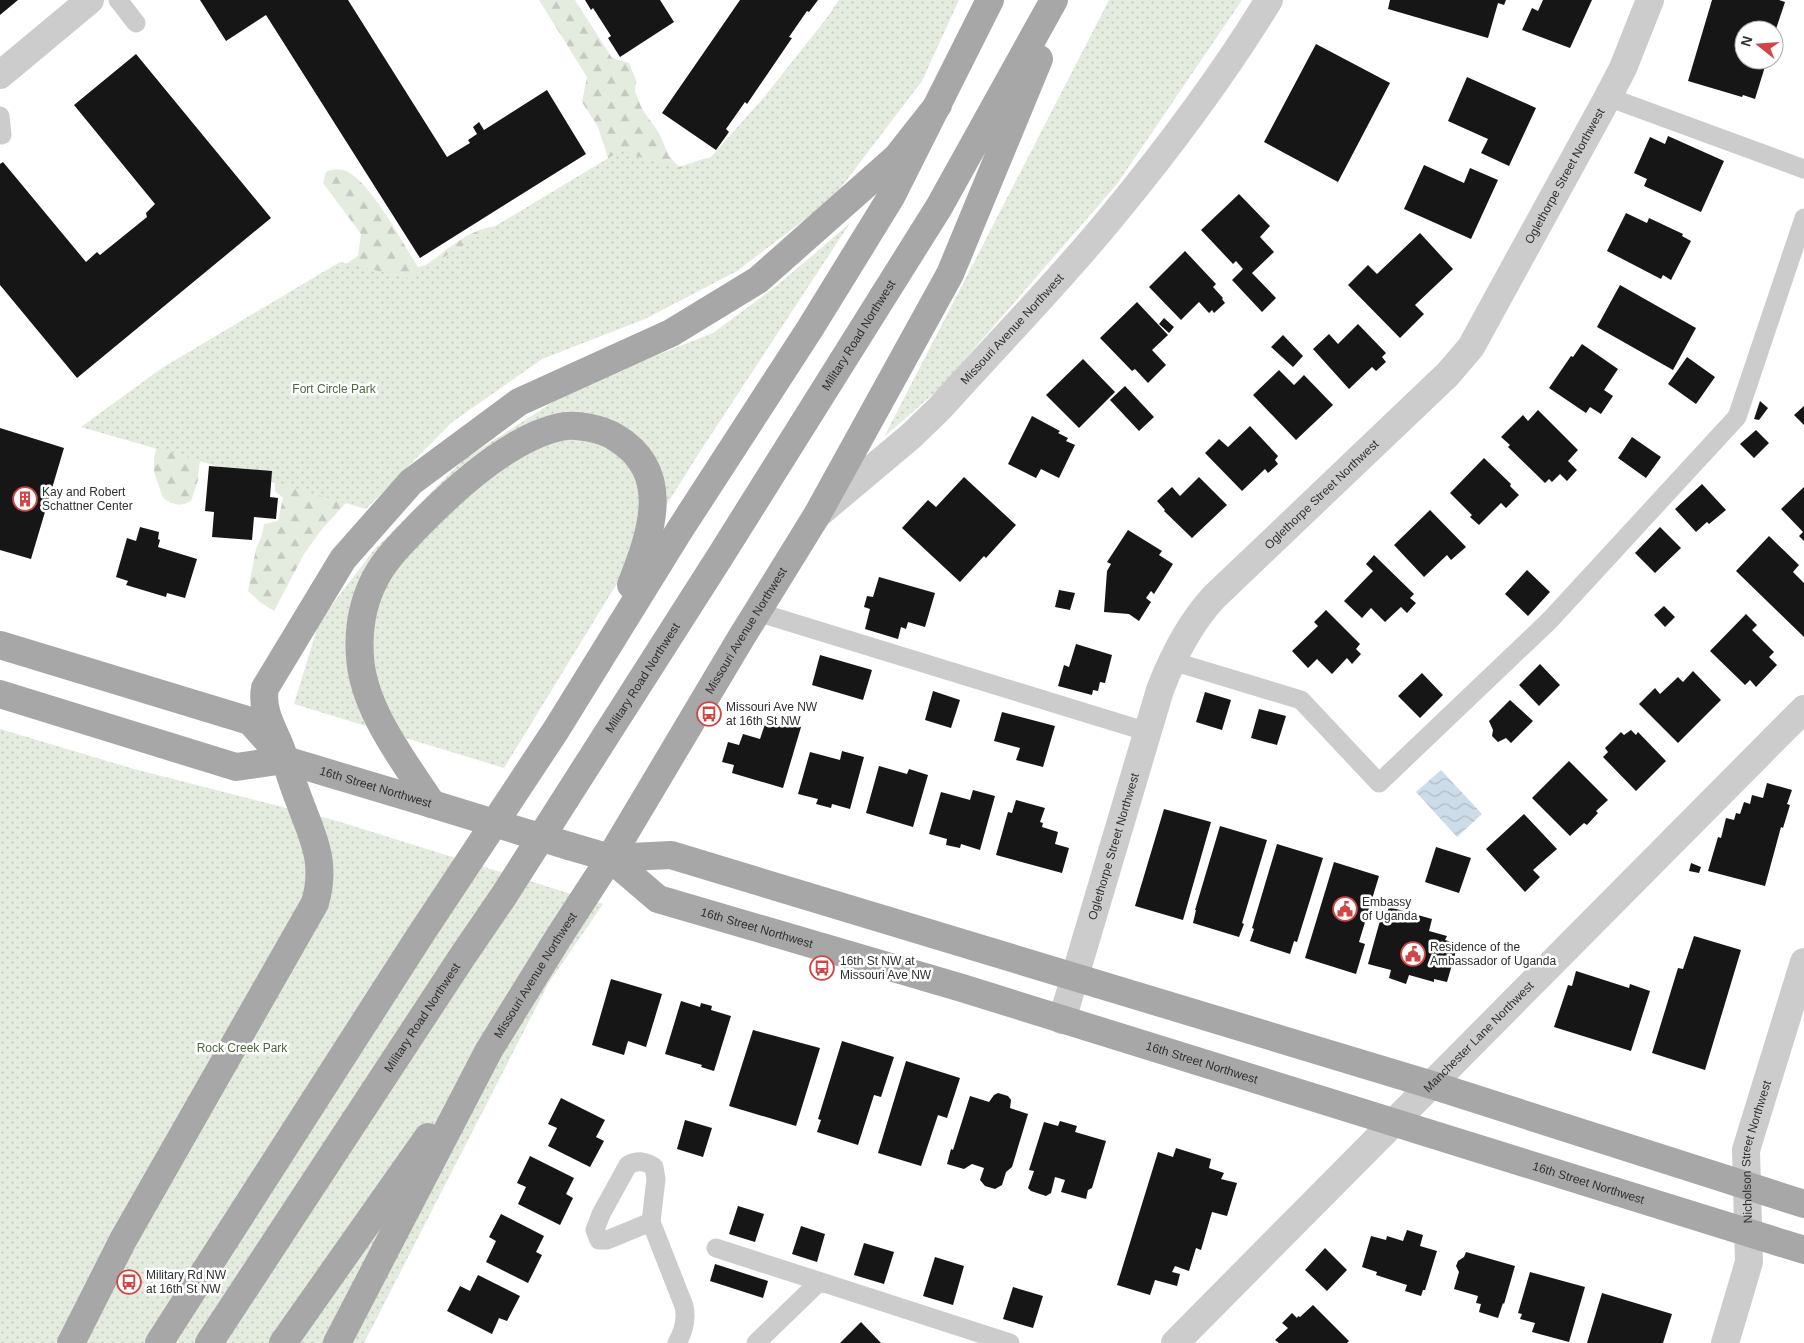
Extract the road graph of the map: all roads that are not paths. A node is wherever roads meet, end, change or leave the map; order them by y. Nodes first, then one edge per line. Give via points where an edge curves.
1 (90, 0) edge
2 (118, 0) edge
3 (990, 0) edge
4 (1054, 0) edge
5 (1063, 0) edge
6 (1270, 0) edge
7 (1650, 0) edge
8 (136, 23) dead end
9 (0, 75) edge
10 (1608, 97) junction
11 (938, 104) junction
12 (0, 116) edge
13 (2, 135) dead end
14 (1804, 168) edge
15 (1804, 218) edge
16 (817, 515) junction
17 (757, 612) junction
18 (0, 646) edge
19 (607, 648) junction
20 (1172, 661) junction
21 (0, 694) edge
22 (1804, 709) edge
23 (1148, 732) junction
24 (285, 760) junction
25 (432, 804) junction
26 (610, 858) junction
27 (1804, 962) edge
28 (1074, 976) junction
29 (1062, 1020) junction
30 (489, 1050) junction
31 (1432, 1085) junction
32 (1393, 1122) junction
33 (1748, 1187) junction
34 (1804, 1204) edge
35 (651, 1222) dead end
36 (1749, 1232) junction
37 (716, 1248) dead end
38 (1804, 1250) edge
39 (818, 1282) junction
40 (71, 1343) edge
41 (158, 1343) edge
42 (209, 1343) edge
43 (283, 1343) edge
44 (338, 1343) edge
45 (677, 1343) edge
46 (756, 1343) edge
47 (1010, 1343) edge
48 (1174, 1343) edge
49 (1725, 1343) edge

1 - 9 street
2 - 8 lane
3 - 11 main road
4 - 42 main road, Military Road Northwest via 939,207 843,362 503,897
5 - 16 main road via 950,274
6 - 16 street, Missouri Avenue Northwest via 1197,107 1113,215 939,409
7 - 10 street, Oglethorpe Street Northwest
10 - 14 lane
10 - 20 street, Oglethorpe Street Northwest via 1478,337 1464,357 1214,597 1196,619
11 - 19 main road via 891,197
11 - 24 main road via 897,157 758,280 671,333 518,402 411,482 343,559 265,688 264,709
12 - 13 lane
15 - 20 lane via 1737,416 1550,620 1379,783 1301,700
16 - 17 main road, Missouri Avenue Northwest
17 - 23 lane
17 - 26 main road, Missouri Avenue Northwest
18 - 24 main road via 250,721
19 - 25 main road via 643,555 654,508 652,487 648,472 626,443 608,433 563,426 540,432 522,442 439,505 388,558 367,597 359,643 363,681 380,720
19 - 41 main road
20 - 23 street, Oglethorpe Street Northwest
21 - 24 main road, 16th Street Northwest via 236,766
22 - 31 street, Manchester Lane Northwest
23 - 28 street, Oglethorpe Street Northwest
24 - 25 main road, 16th Street Northwest
24 - 40 main road via 317,846 320,881 315,903 123,1240
25 - 26 main road, 16th Street Northwest, bridge
26 - 28 main road, 16th Street Northwest via 671,855
26 - 29 main road, 16th Street Northwest via 658,899
26 - 30 main road, Missouri Avenue Northwest
27 - 33 street, Nicholson Street Northwest via 1746,1150
28 - 29 street, Oglethorpe Street Northwest
28 - 31 main road, 16th Street Northwest
29 - 32 main road, 16th Street Northwest
30 - 43 main road
30 - 44 main road, Missouri Avenue Northwest
31 - 32 street, Manchester Lane Northwest
31 - 33 main road, 16th Street Northwest
32 - 36 main road, 16th Street Northwest
32 - 48 street, Manchester Lane Northwest
33 - 34 main road, 16th Street Northwest
33 - 36 street, Nicholson Street Northwest
35 - 45 lane via 684,1306 686,1317
36 - 38 main road, 16th Street Northwest
36 - 49 street, Nicholson Street Northwest via 1749,1262
37 - 39 lane
39 - 46 lane
39 - 47 lane

